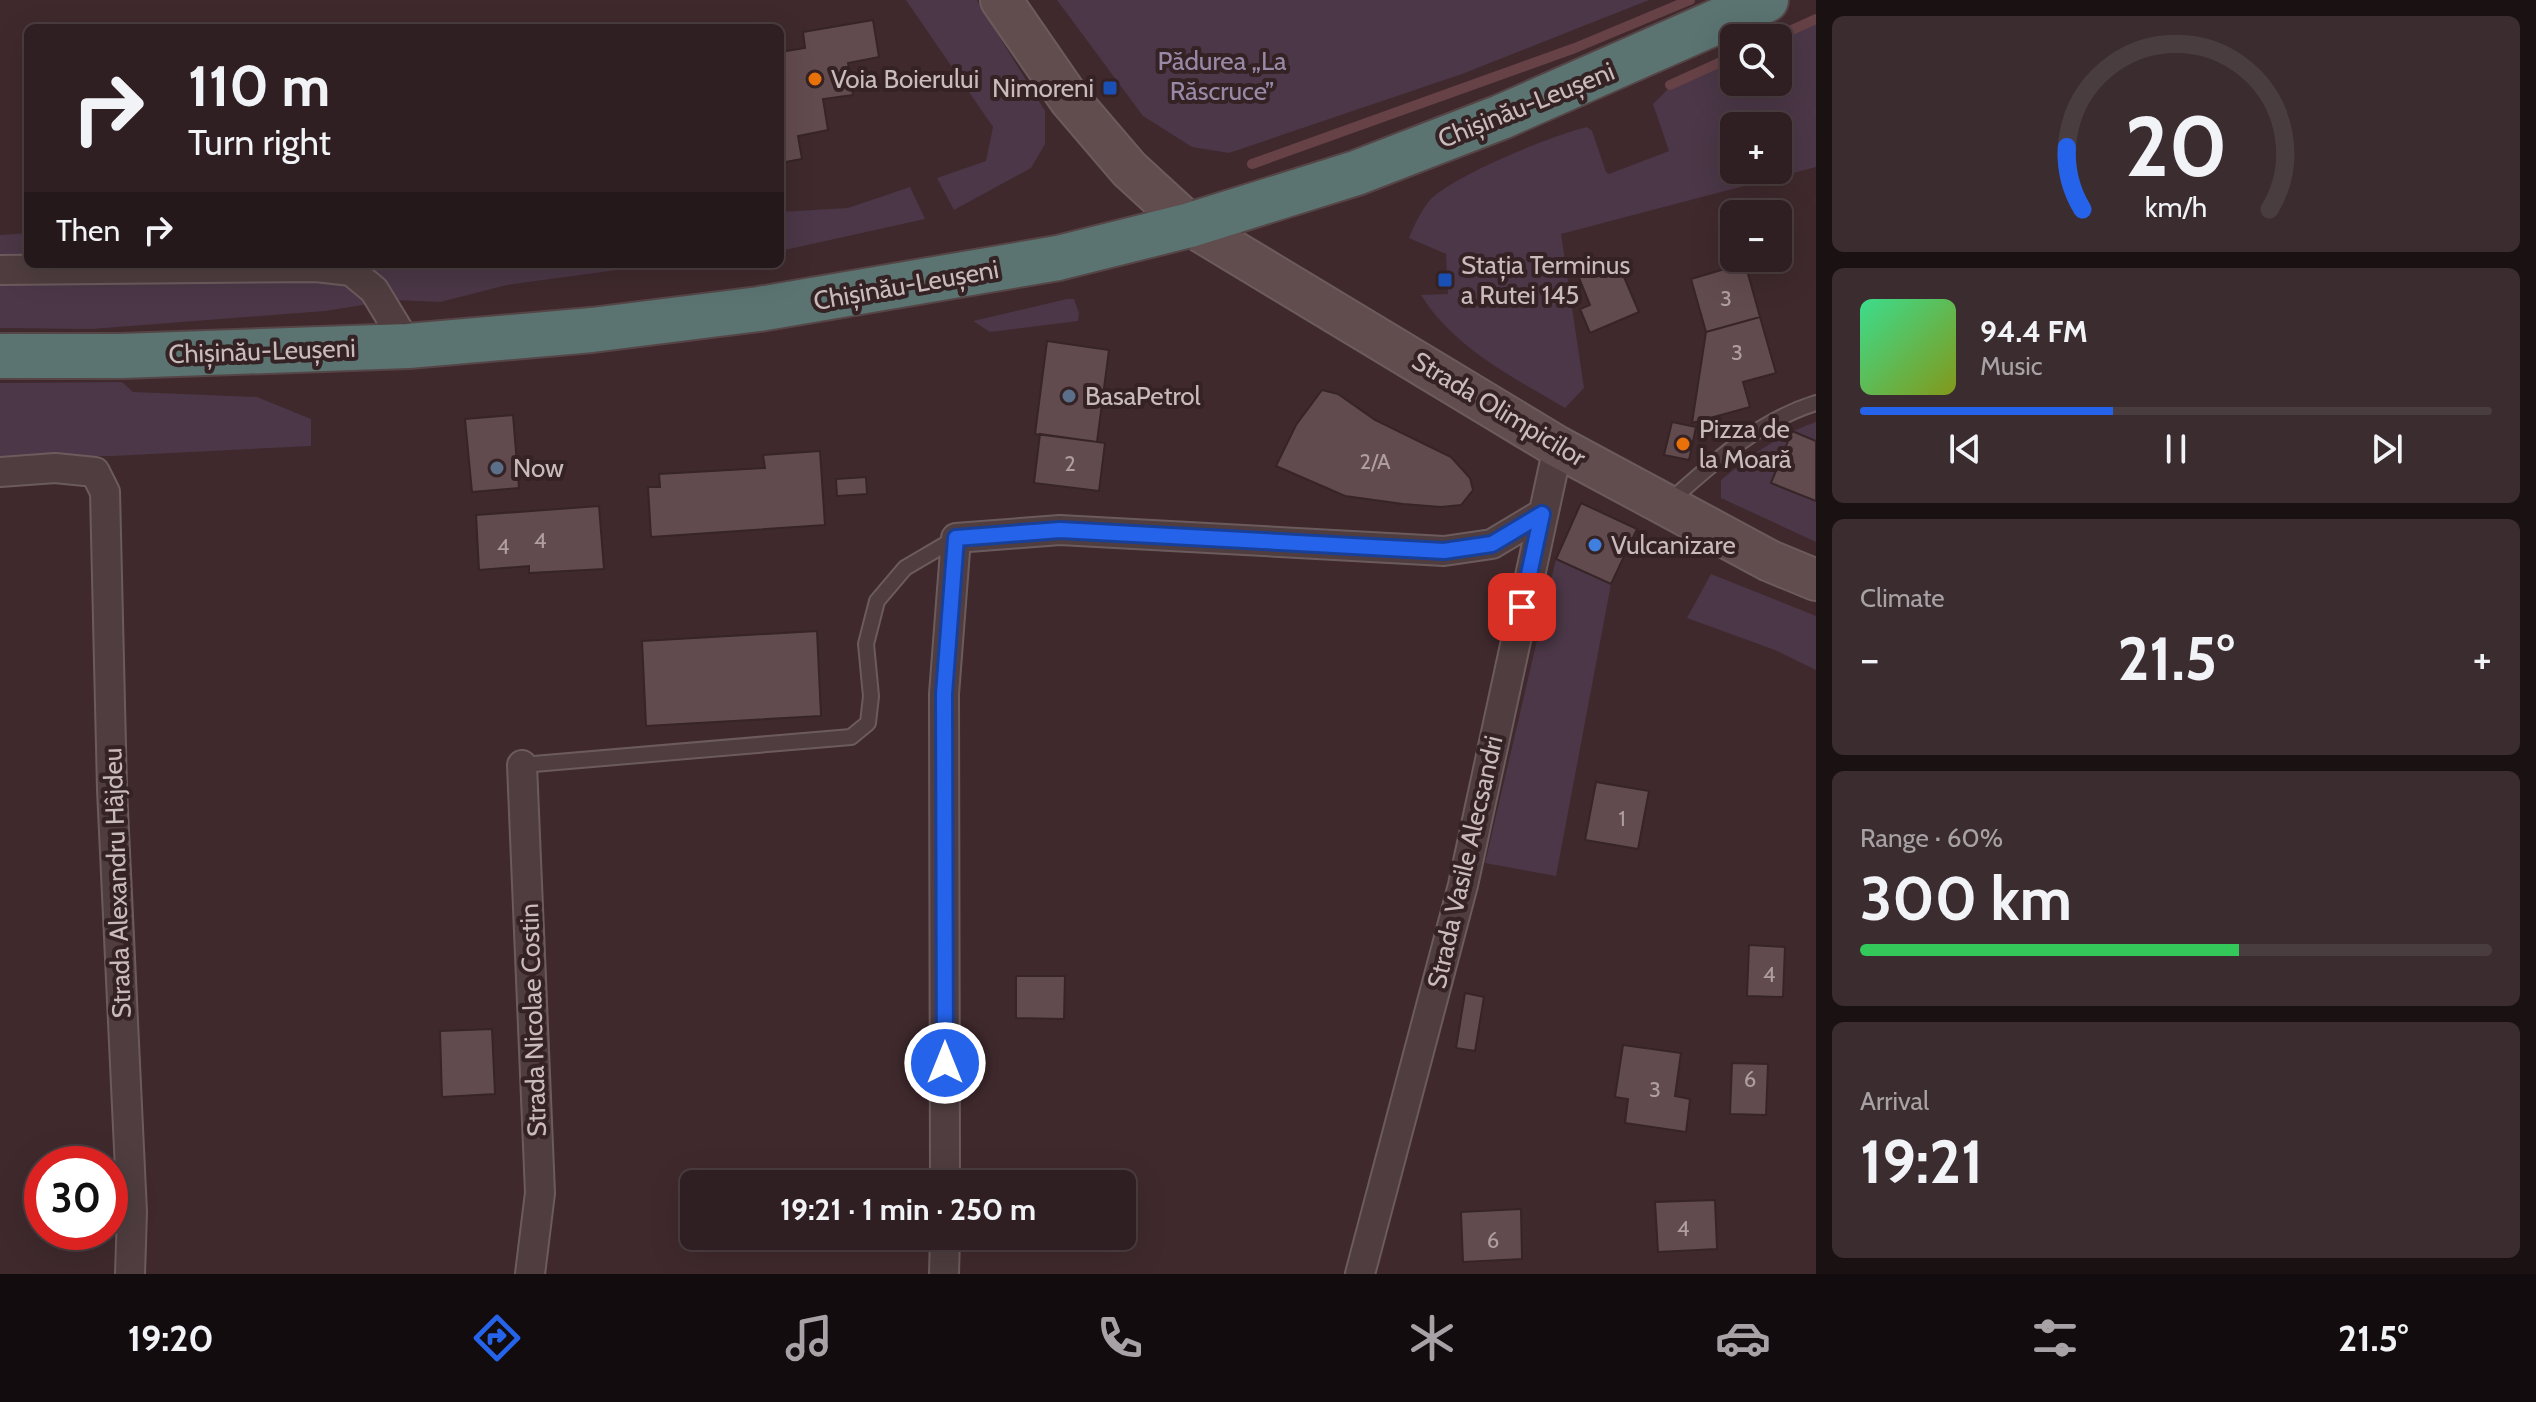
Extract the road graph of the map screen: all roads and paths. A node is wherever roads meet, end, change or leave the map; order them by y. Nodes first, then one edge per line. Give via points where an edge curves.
1 (1001, 0) edge
2 (1766, 0) edge
3 (1190, 225) junction
4 (211, 268) edge
5 (325, 268) edge
6 (0, 270) edge
7 (408, 346) junction
8 (0, 356) edge
9 (1816, 403) edge
10 (1558, 447) junction
11 (0, 472) edge
12 (1666, 504) junction
13 (1542, 514) junction
14 (956, 538) junction
15 (1816, 580) edge
16 (522, 765) joint
17 (945, 1170) edge
18 (945, 1250) edge
19 (130, 1274) edge
20 (530, 1274) edge
21 (944, 1274) edge
22 (1360, 1274) edge

1 - 3 main road, Strada Olimpicilor via 1070,100 1129,169
2 - 3 highway, Chișinău-Leușeni via 1501,117 1356,173
3 - 7 highway, Chișinău-Leușeni via 1058,258 773,307
3 - 10 main road, Strada Olimpicilor
4 - 6 street
5 - 7 street via 351,271 374,290
7 - 8 highway, Chișinău-Leușeni
9 - 12 lane via 1787,412 1727,451
10 - 12 main road, Strada Olimpicilor
10 - 13 street, Strada Vasile Alecsandri
11 - 19 street, Strada Alexandru Hâjdeu via 95,472 105,492
12 - 15 main road, Strada Olimpicilor
13 - 14 street via 1492,544 1444,551 1060,530
13 - 22 street, Strada Vasile Alecsandri via 1463,885
14 - 16 lane via 905,568 877,601 866,644 868,723 851,737
14 - 17 street via 944,694
16 - 20 street, Strada Nicolae Costin via 540,1193
18 - 21 street

